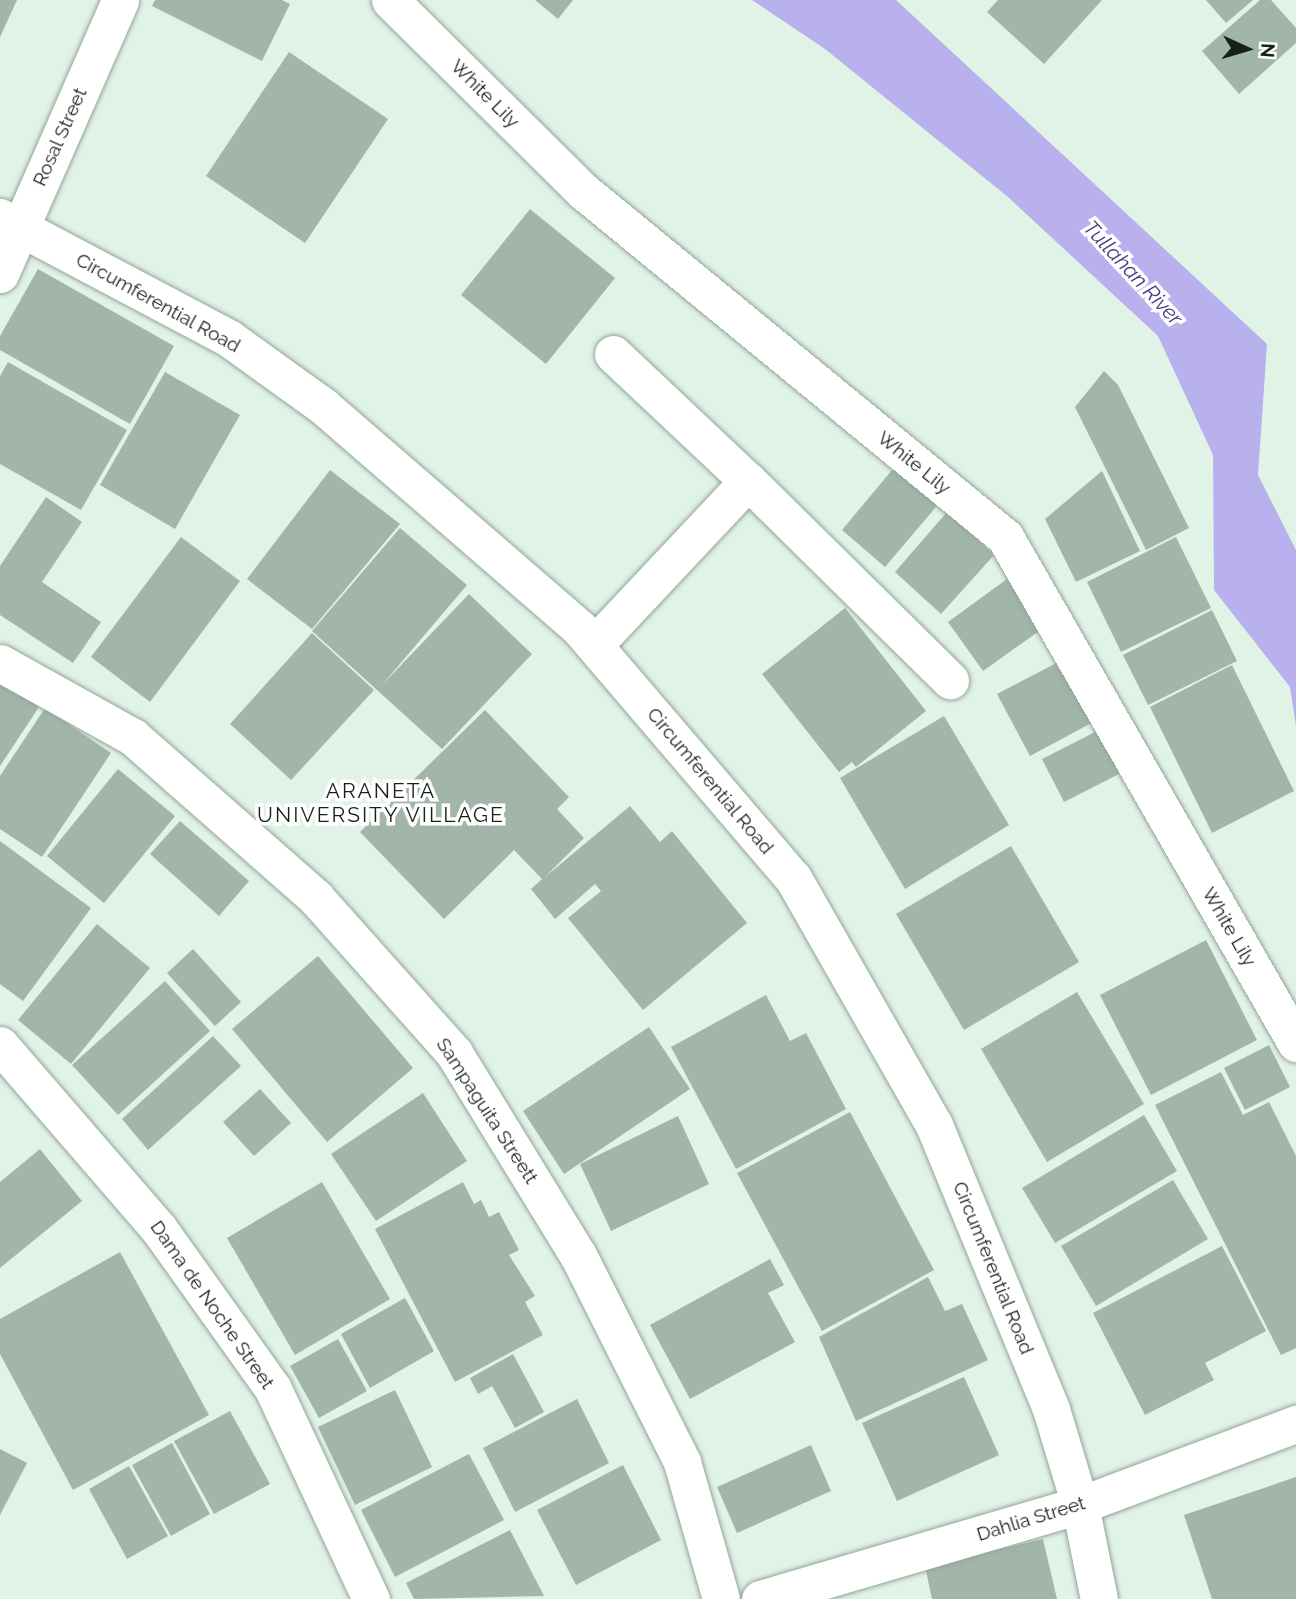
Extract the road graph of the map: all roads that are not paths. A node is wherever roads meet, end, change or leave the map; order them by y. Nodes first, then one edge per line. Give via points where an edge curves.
1 (120, 0) edge
2 (390, 0) edge
3 (10, 222) edge
4 (0, 274) edge
5 (613, 354) dead end
6 (748, 481) junction
7 (594, 645) junction
8 (0, 663) edge
9 (950, 680) dead end
10 (1296, 1043) edge
11 (0, 1045) edge
12 (1296, 1424) edge
13 (1080, 1505) junction
14 (371, 1599) edge
15 (721, 1599) edge
16 (760, 1599) edge
17 (1099, 1599) edge

1 - 3 street, Rosal Street
2 - 10 street, White Lily via 583,191 1005,537
3 - 4 street, Rosal Street
3 - 7 street, Circumferential Road via 230,340 323,406
5 - 6 street
6 - 7 street
6 - 9 street
7 - 13 street, Circumferential Road via 793,878 934,1125 1051,1409
8 - 15 street, Sampaguita Streett via 132,737 316,898 454,1052 578,1255 682,1462
11 - 14 street, Dama de Noche Street via 159,1229 273,1389
12 - 13 street, Dahlia Street
13 - 16 street, Dahlia Street
13 - 17 street, Circumferential Road

